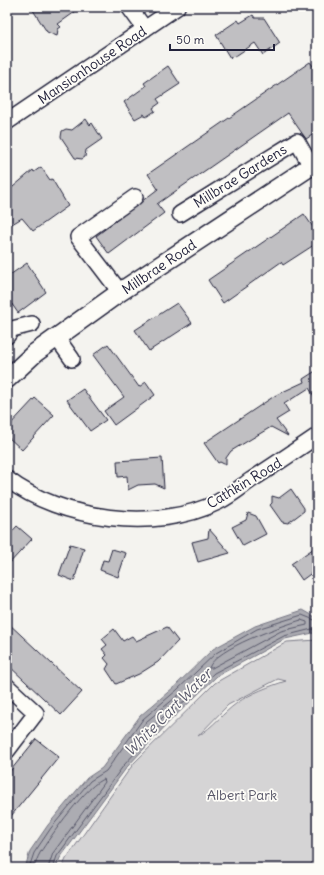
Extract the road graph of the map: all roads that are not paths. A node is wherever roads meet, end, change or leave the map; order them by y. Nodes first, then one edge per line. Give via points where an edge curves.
1 (129, 7) edge
2 (177, 7) edge
3 (145, 29) junction
4 (7, 122) edge
5 (314, 164) edge
6 (135, 197) dead end
7 (180, 214) dead end
8 (120, 292) junction
9 (32, 324) dead end
10 (9, 330) edge
11 (57, 338) junction
12 (72, 359) dead end
13 (7, 379) edge
14 (317, 436) edge
15 (7, 479) edge
16 (7, 686) edge
17 (7, 751) edge

1 - 3 street
2 - 3 street, Mansionhouse Road
3 - 4 street, Mansionhouse Road
5 - 7 street, Millbrae Gardens via 297,141
5 - 8 street, Millbrae Road
6 - 8 street via 78,237
8 - 11 street, Millbrae Road
9 - 10 street
11 - 12 street
11 - 13 street, Millbrae Road via 35,353
14 - 15 street, Cathkin Road via 218,502 197,510 159,518 105,517 69,510 20,489
16 - 17 street via 36,713

